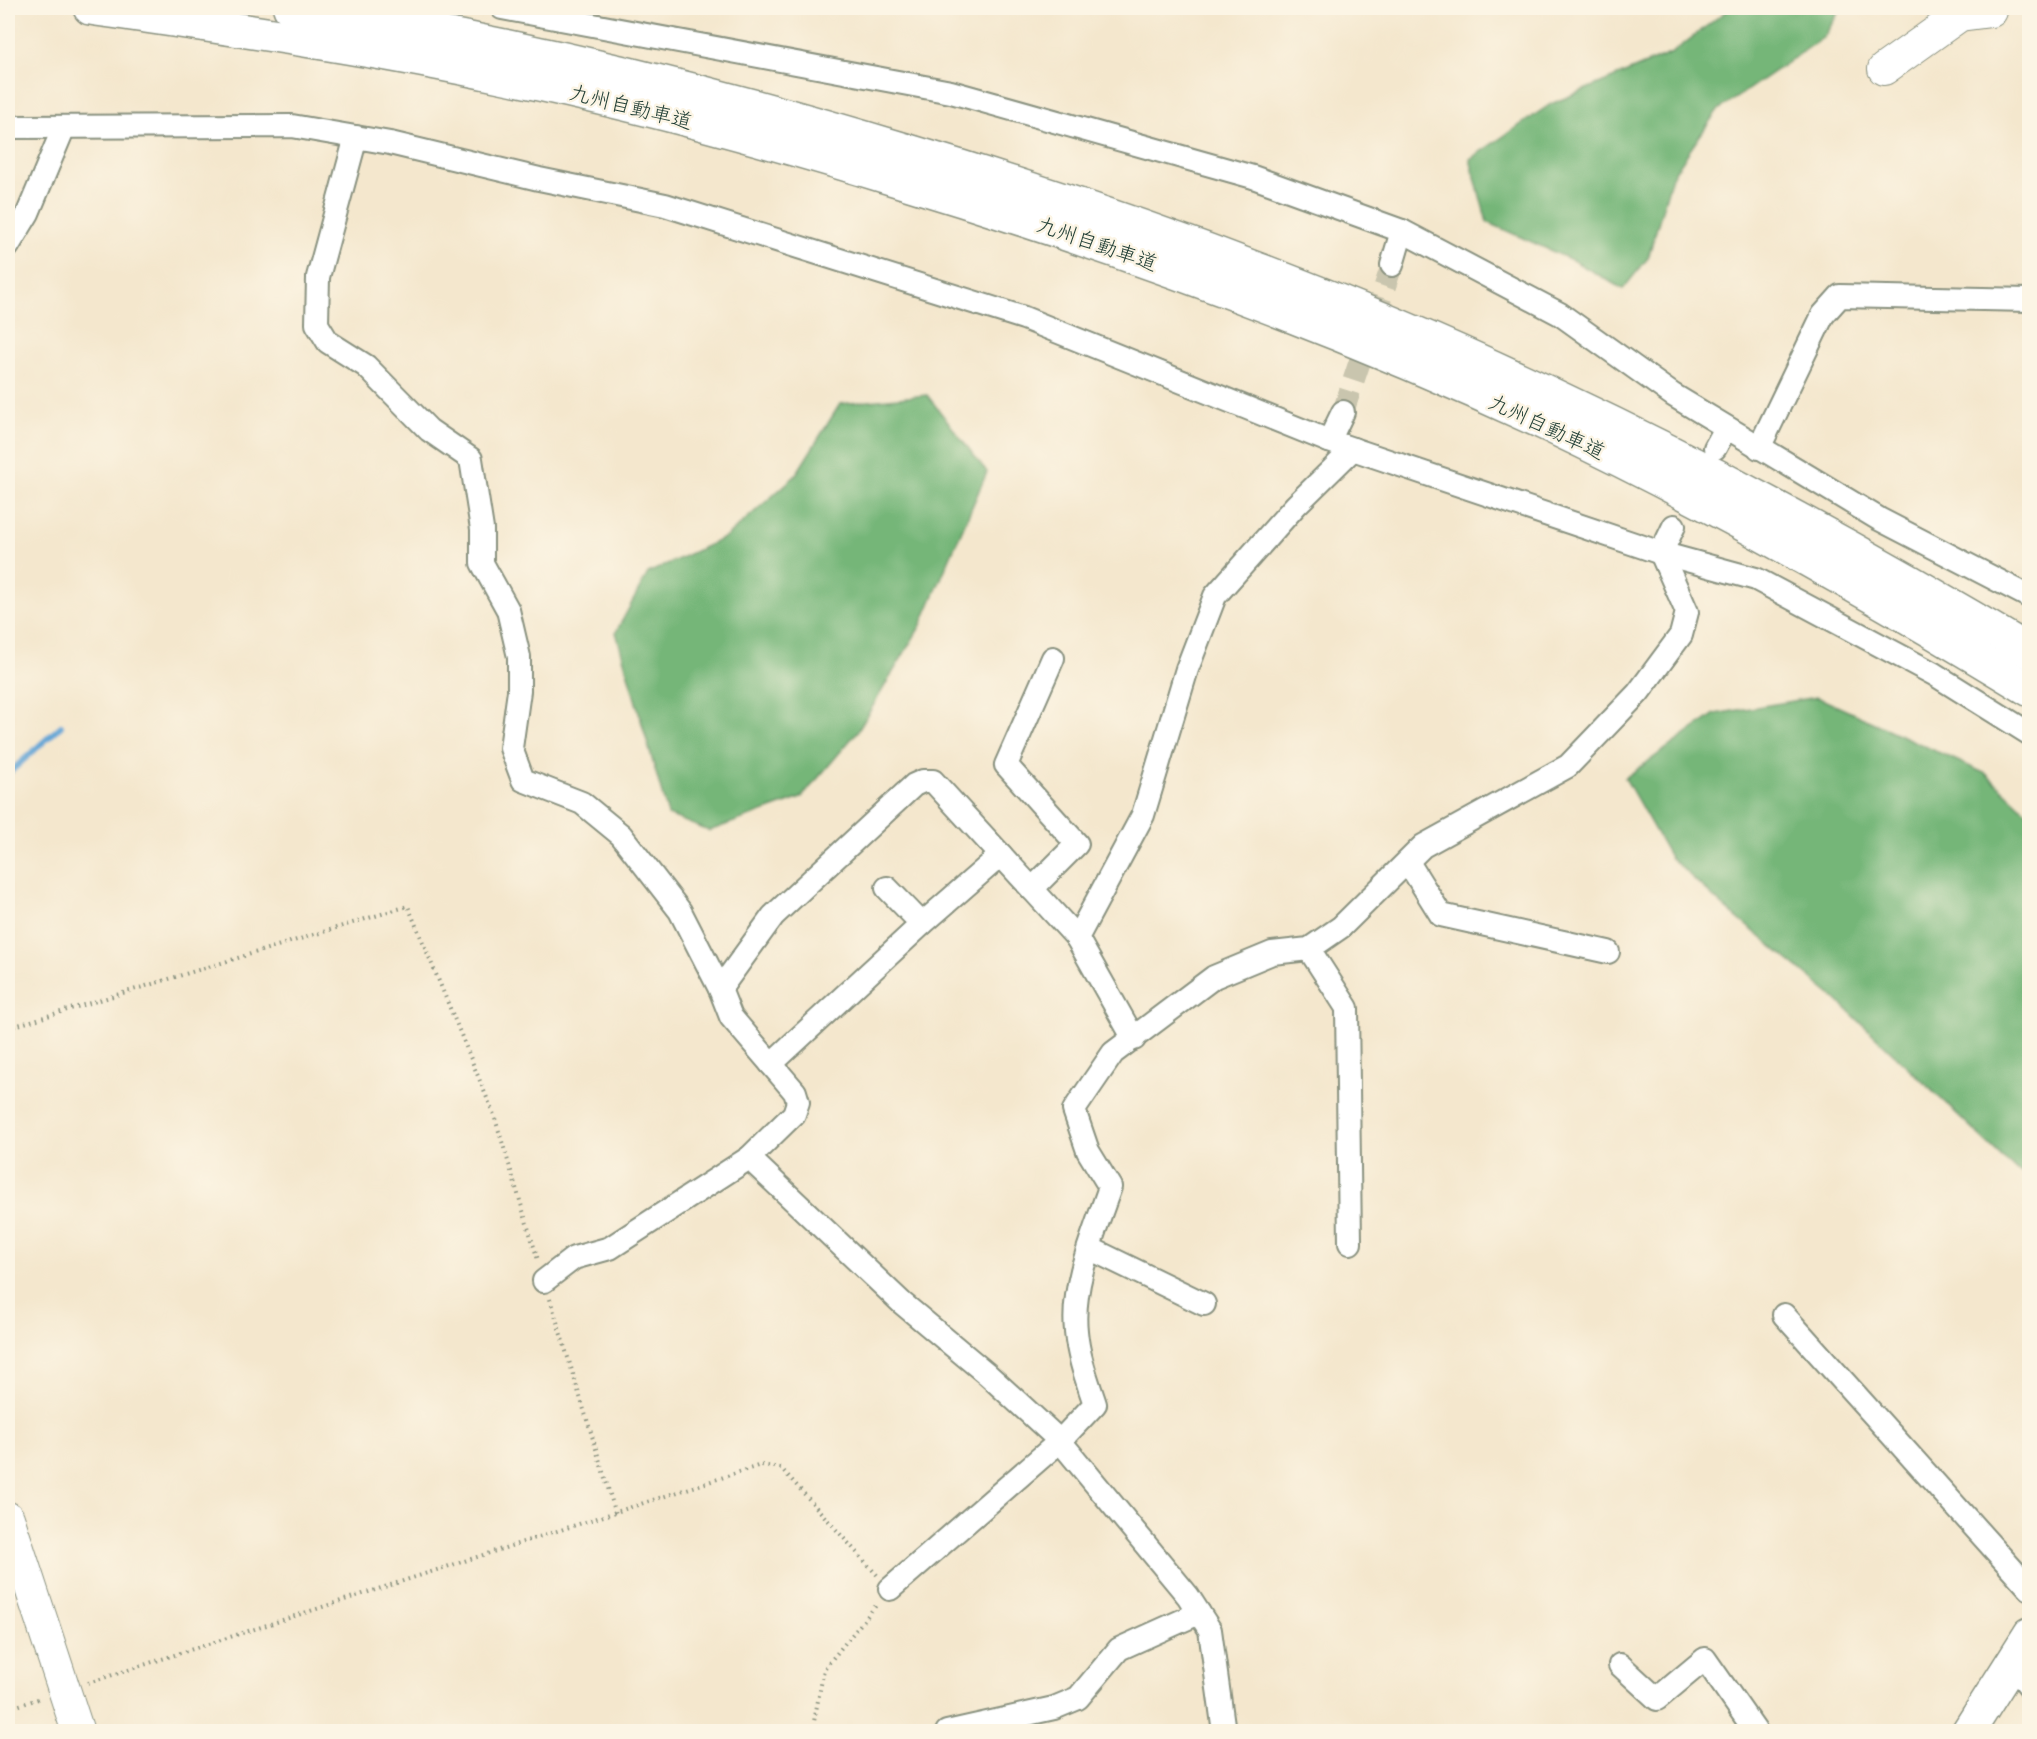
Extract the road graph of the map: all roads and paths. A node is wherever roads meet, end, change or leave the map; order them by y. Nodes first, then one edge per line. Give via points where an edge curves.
1 (90, 8) edge
2 (290, 8) edge
3 (502, 8) edge
4 (1993, 9) edge
5 (559, 12) edge
6 (1884, 69) dead end
7 (8, 127) edge
8 (64, 127) junction
9 (356, 137) junction
10 (1402, 231) junction
11 (8, 246) edge
12 (1392, 265) tunnel mouth
13 (2030, 300) edge
14 (1343, 411) tunnel mouth
15 (1726, 428) junction
16 (1329, 441) junction
17 (1715, 448) dead end
18 (1759, 448) junction
19 (1353, 449) junction
20 (1674, 526) dead end
21 (1661, 552) junction
22 (2030, 597) edge
23 (2030, 652) edge
24 (1053, 658) dead end
25 (2030, 690) edge
26 (2030, 734) edge
27 (1001, 855) junction
28 (1408, 862) junction
29 (888, 888) dead end
30 (1032, 889) junction
31 (922, 924) junction
32 (1077, 938) junction
33 (1309, 949) junction
34 (1608, 952) dead end
35 (720, 989) junction
36 (8, 1028) edge
37 (1134, 1039) junction
38 (771, 1064) junction
39 (749, 1158) junction
40 (1350, 1243) dead end
41 (1089, 1248) junction
42 (544, 1281) junction
43 (1204, 1304) dead end
44 (1784, 1315) dead end
45 (1060, 1441) junction
46 (616, 1514) junction
47 (8, 1518) edge
48 (890, 1589) junction
49 (2030, 1589) edge
50 (1199, 1613) junction
51 (2030, 1634) edge
52 (1620, 1665) dead end
53 (2020, 1675) edge
54 (64, 1691) junction
55 (8, 1709) edge
56 (78, 1731) edge
57 (813, 1731) edge
58 (947, 1731) edge
59 (1224, 1731) edge
60 (1756, 1731) edge
61 (1968, 1731) edge

1 - 25 highway, 九州自動車道 via 344,46 513,78 802,151 1096,243 1249,299 1545,424 1873,594
2 - 23 highway, 九州自動車道 via 507,46 812,122 1096,211 1252,268 1397,325 1559,397 1890,568
3 - 5 street
4 - 6 street via 1960,15
5 - 10 street via 951,92 1253,177
7 - 8 street
8 - 9 street via 292,126
8 - 11 street via 28,213
9 - 16 street via 665,205 1024,318
9 - 35 street via 318,277 317,324 328,342 366,366 429,430 471,459 482,529 482,563 508,610 519,657 511,748 523,780 582,803 621,835 680,911
10 - 12 street
10 - 15 street via 1560,314
13 - 18 street via 1840,296 1823,315
14 - 16 street
15 - 17 street
15 - 18 street
16 - 19 street
18 - 22 street via 1879,519
19 - 21 street
19 - 32 street via 1296,505 1215,596 1187,669 1143,815
20 - 21 street
21 - 26 street via 1756,579 1934,674
21 - 28 street via 1687,612 1681,635 1638,693 1568,766 1424,846
24 - 30 street via 1006,765 1077,844
27 - 30 street
27 - 31 street
27 - 35 street via 933,781 914,785 773,916
28 - 33 street via 1341,927
28 - 34 street via 1441,915
29 - 31 street
30 - 32 street
31 - 38 street
32 - 37 street
33 - 37 street via 1272,953 1214,977
33 - 40 street via 1347,1008
35 - 38 street via 730,1017
36 - 42 path via 408,906 494,1115
37 - 41 street via 1113,1053 1074,1110 1088,1151 1110,1187
38 - 39 street via 795,1092 798,1102 794,1114
39 - 42 street via 610,1248 574,1258
39 - 45 street via 902,1304
41 - 43 street
41 - 45 street via 1081,1272 1076,1330 1095,1404
42 - 46 path
44 - 49 street
45 - 48 street
45 - 50 street
46 - 48 path via 760,1465 781,1468
46 - 54 path
47 - 54 street
48 - 57 path via 824,1669
50 - 58 street via 1119,1649 1078,1698 1054,1708
50 - 59 street via 1210,1630
51 - 53 highway
52 - 60 street via 1657,1699 1705,1659
53 - 61 highway
54 - 55 path
54 - 56 street

